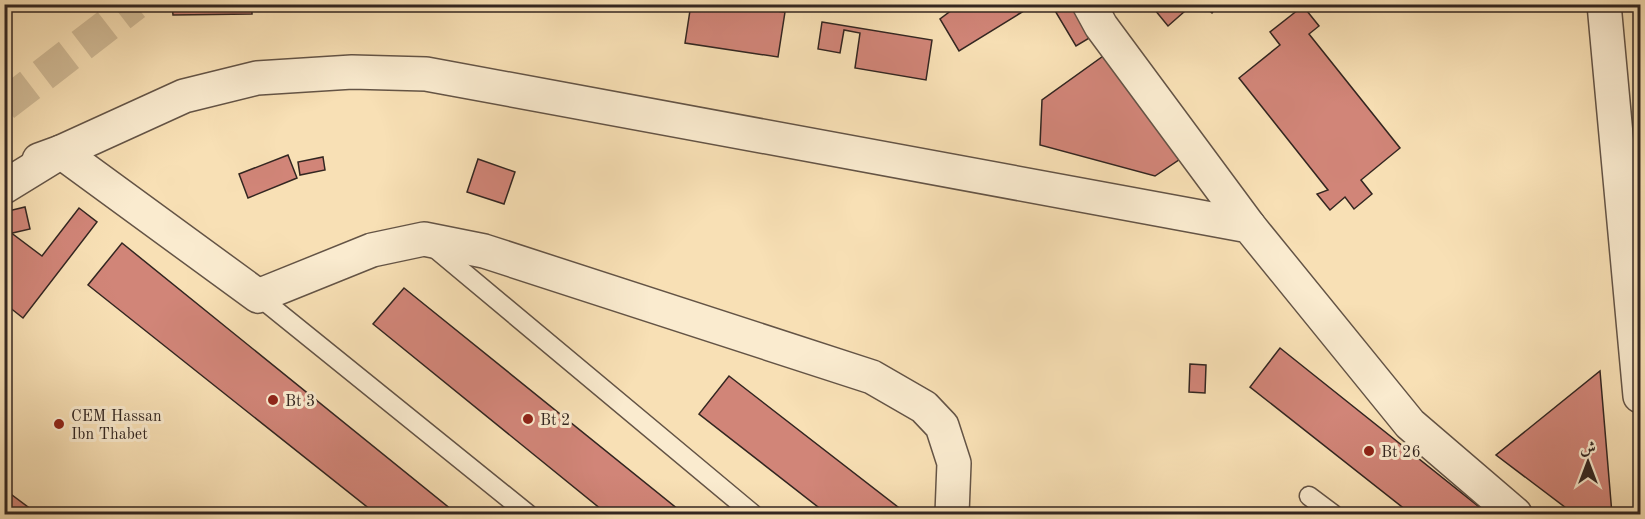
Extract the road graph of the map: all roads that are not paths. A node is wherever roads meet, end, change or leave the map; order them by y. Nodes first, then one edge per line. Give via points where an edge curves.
1 (1089, 4) edge
2 (1604, 4) edge
3 (61, 152) junction
4 (4, 174) edge
5 (4, 187) edge
6 (1249, 226) junction
7 (424, 239) junction
8 (258, 296) junction
9 (1637, 308) edge
10 (1641, 396) edge
11 (1309, 496) dead end
12 (528, 514) edge
13 (753, 514) edge
14 (952, 514) edge
15 (1333, 514) edge
16 (1515, 514) edge

1 - 6 street via 1101,26
2 - 9 street
3 - 4 street
3 - 5 street
3 - 6 street via 184,96 257,78 352,72 426,74
3 - 8 street
6 - 16 street via 1410,423
7 - 8 street via 372,250
7 - 13 lane
7 - 14 street via 484,251 872,377 924,407 942,426 954,462
8 - 12 lane
9 - 10 street
11 - 15 lane

